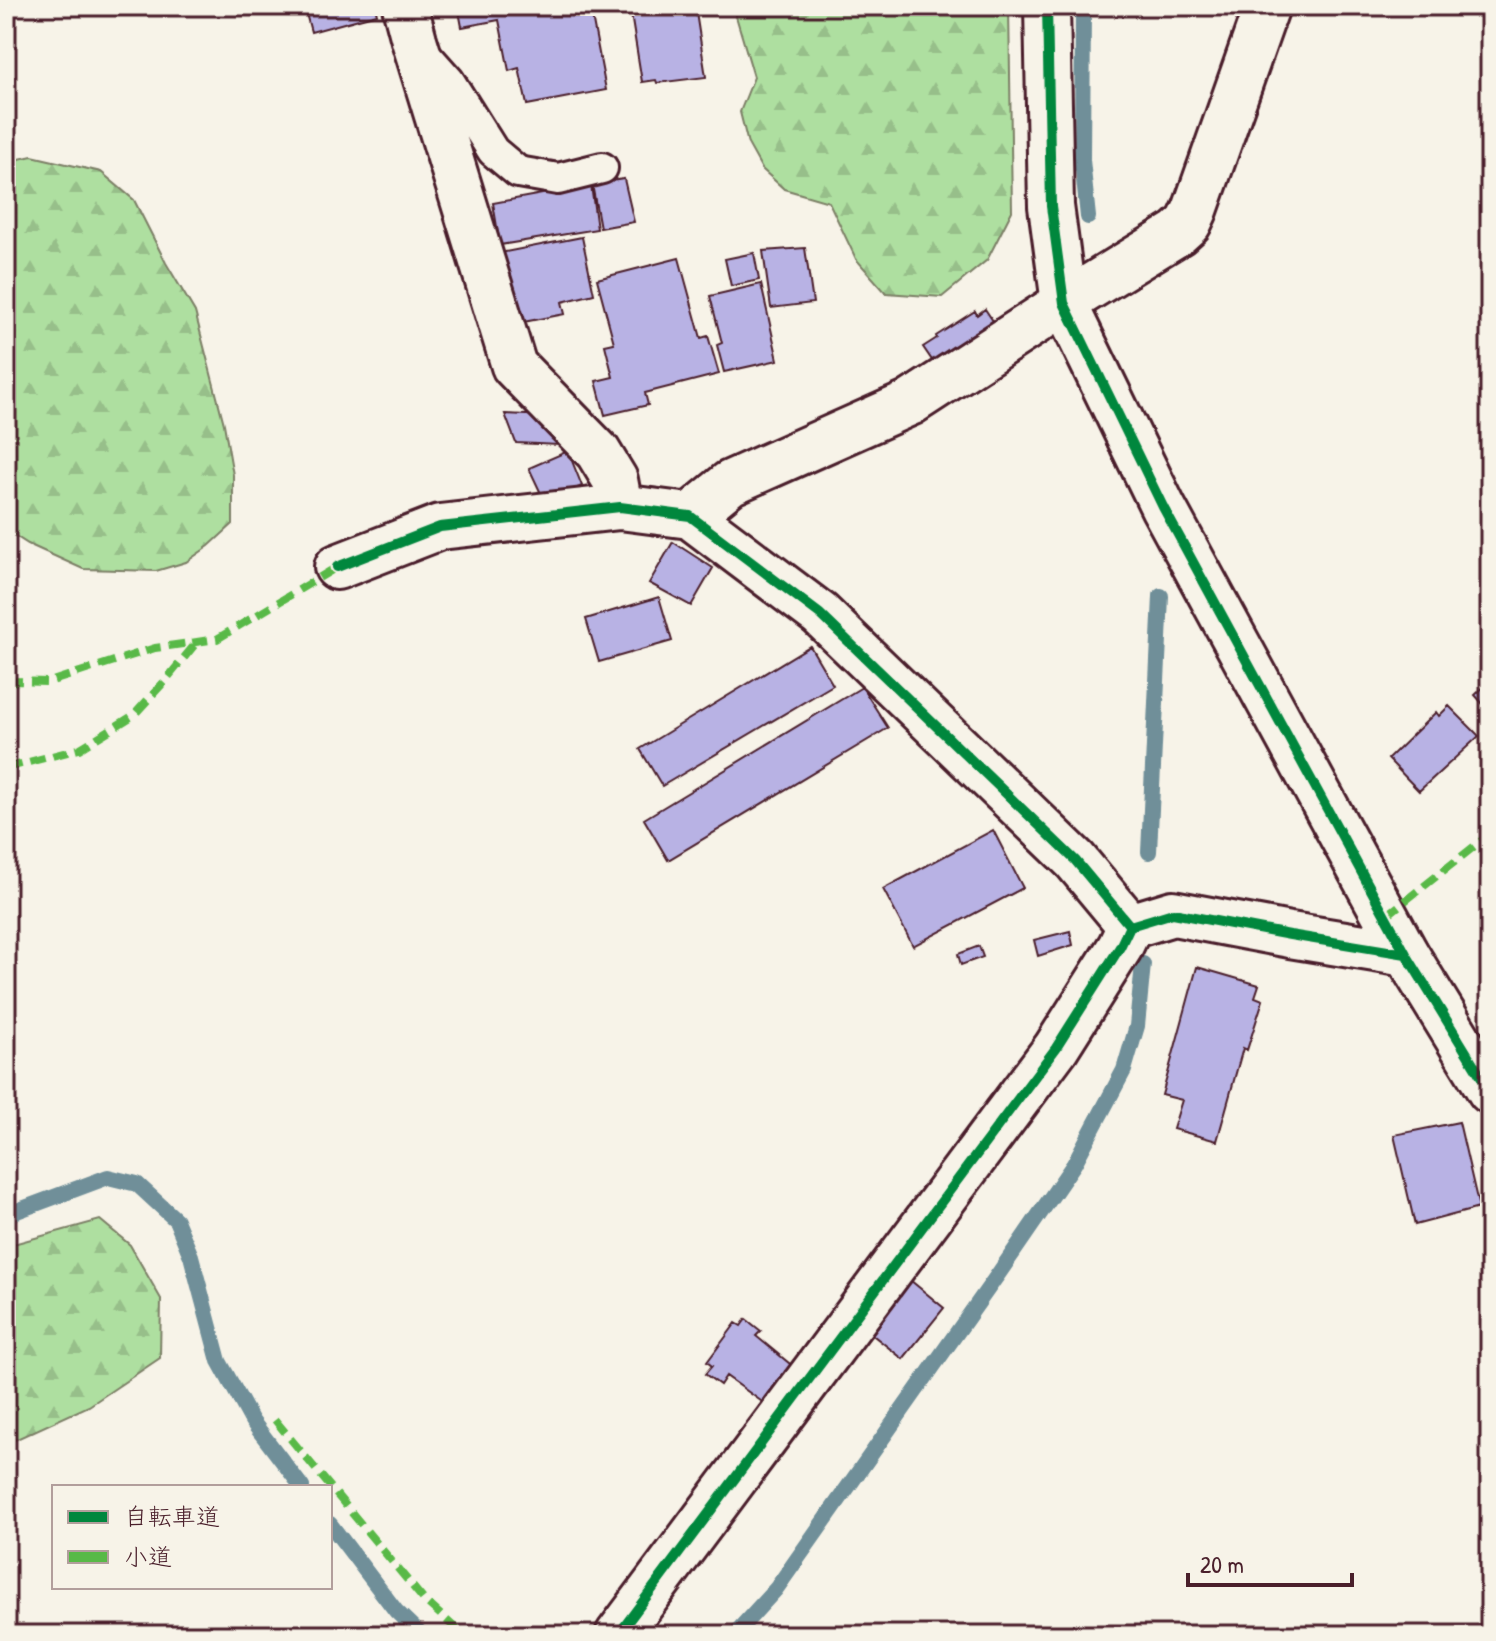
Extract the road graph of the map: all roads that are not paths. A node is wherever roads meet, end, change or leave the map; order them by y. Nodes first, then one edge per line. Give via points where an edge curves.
1 (1047, 6) edge
2 (1267, 6) edge
3 (409, 23) edge
4 (602, 168) dead end
5 (1064, 303) junction
6 (620, 507) junction
7 (690, 516) junction
8 (337, 567) dead end
9 (1130, 926) junction
10 (1406, 954) junction
11 (1490, 1091) edge
12 (618, 1635) edge

1 - 5 street via 1051,206
2 - 5 street via 1189,223
3 - 4 lane via 493,151 518,172 558,179
3 - 6 street via 514,366 598,452 615,480
5 - 7 street via 910,403 730,483
5 - 10 street via 1163,507
6 - 7 street
6 - 8 street via 440,527
7 - 9 street via 820,614 1075,860
9 - 10 street via 1173,913
9 - 12 street via 1056,1048
10 - 11 street

